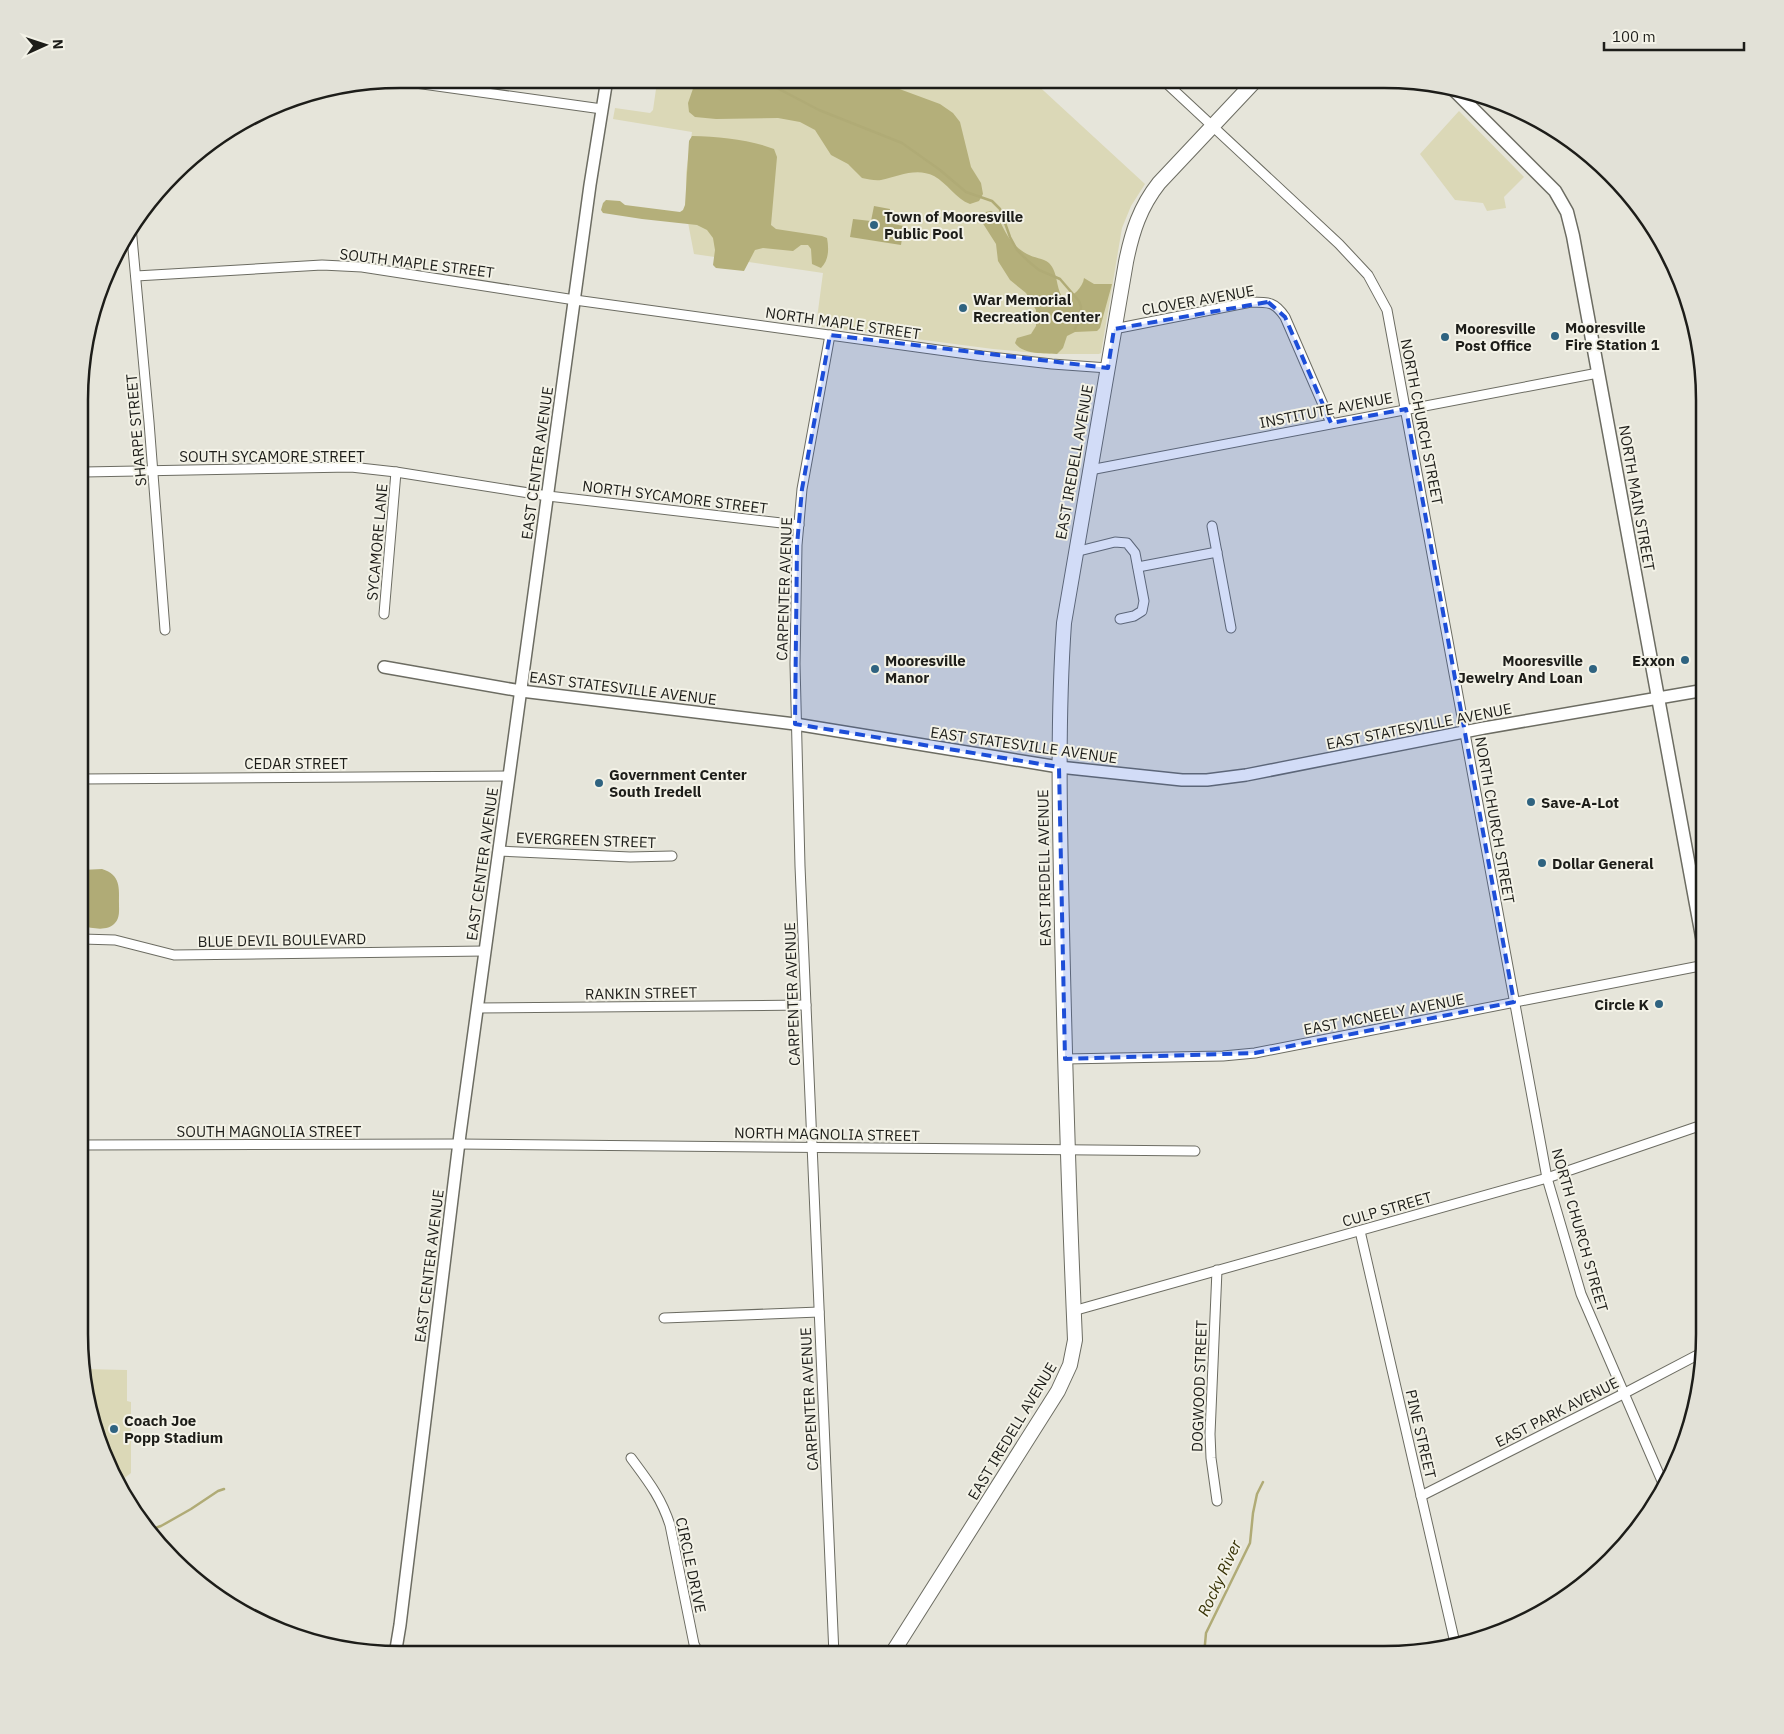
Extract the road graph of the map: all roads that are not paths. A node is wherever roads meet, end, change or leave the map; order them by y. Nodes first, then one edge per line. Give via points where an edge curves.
1 (451, 88) edge
2 (606, 88) edge
3 (1172, 88) edge
4 (1250, 88) edge
5 (1461, 97) edge
6 (602, 109) junction
7 (1214, 127) junction
8 (133, 237) edge
9 (136, 276) junction
10 (575, 300) junction
11 (1114, 329) junction
12 (830, 335) junction
13 (1108, 368) junction
14 (1598, 373) junction
15 (1406, 409) junction
16 (1331, 423) junction
17 (1090, 470) junction
18 (153, 471) junction
19 (88, 472) edge
20 (396, 472) junction
21 (548, 496) junction
22 (799, 525) junction
23 (1212, 526) dead end
24 (1075, 552) junction
25 (1217, 552) junction
26 (1138, 567) junction
27 (384, 614) dead end
28 (1120, 619) dead end
29 (1231, 628) dead end
30 (165, 630) dead end
31 (384, 667) dead end
32 (521, 691) junction
33 (1696, 692) edge
34 (1658, 698) junction
35 (796, 724) junction
36 (1465, 732) junction
37 (1059, 767) junction
38 (509, 776) junction
39 (88, 779) edge
40 (499, 851) junction
41 (672, 856) dead end
42 (1696, 904) edge
43 (88, 939) edge
44 (485, 951) junction
45 (1696, 967) edge
46 (1514, 1002) junction
47 (806, 1005) junction
48 (477, 1008) junction
49 (1064, 1059) junction
50 (1696, 1127) edge
51 (458, 1144) junction
52 (88, 1145) edge
53 (812, 1147) junction
54 (1068, 1151) junction
55 (1195, 1151) dead end
56 (1547, 1178) junction
57 (1360, 1231) junction
58 (1217, 1270) junction
59 (1074, 1311) junction
60 (819, 1312) junction
61 (664, 1318) dead end
62 (1696, 1356) edge
63 (1623, 1394) junction
64 (631, 1458) dead end
65 (1661, 1479) edge
66 (1421, 1496) junction
67 (1217, 1501) dead end
68 (1454, 1639) edge
69 (397, 1646) edge
70 (695, 1646) edge
71 (834, 1646) edge
72 (897, 1646) edge

1 - 6 street
2 - 6 street, EAST CENTER AVENUE
3 - 7 street, NORTH CHURCH STREET
4 - 7 main road, EAST IREDELL AVENUE
5 - 14 main road, NORTH MAIN STREET via 1539,173 1567,212
6 - 10 street, EAST CENTER AVENUE
7 - 11 main road, EAST IREDELL AVENUE via 1159,183 1137,219
7 - 15 street, NORTH CHURCH STREET via 1368,275 1387,310
8 - 9 street, SHARPE STREET
9 - 10 street, SOUTH MAPLE STREET via 322,266 362,267
9 - 18 street, SHARPE STREET
10 - 12 street, NORTH MAPLE STREET
10 - 21 street, EAST CENTER AVENUE
11 - 13 main road, EAST IREDELL AVENUE
11 - 16 street, CLOVER AVENUE via 1251,302 1268,302 1285,317
12 - 13 street, NORTH MAPLE STREET via 982,356
12 - 22 street, CARPENTER AVENUE via 802,488
13 - 17 main road, EAST IREDELL AVENUE
14 - 15 street, INSTITUTE AVENUE
14 - 34 main road, NORTH MAIN STREET
15 - 16 street, INSTITUTE AVENUE
15 - 36 street, NORTH CHURCH STREET
16 - 17 street, INSTITUTE AVENUE
17 - 24 main road, EAST IREDELL AVENUE
18 - 19 street, SOUTH SYCAMORE STREET
18 - 20 street, SOUTH SYCAMORE STREET via 351,467
18 - 30 street, SHARPE STREET
20 - 21 street, SOUTH SYCAMORE STREET
20 - 27 street, SYCAMORE LANE
21 - 22 street, NORTH SYCAMORE STREET
21 - 32 street, EAST CENTER AVENUE
22 - 35 street, CARPENTER AVENUE via 795,605
23 - 25 street
24 - 26 street via 1115,542 1127,543 1135,553
24 - 37 main road, EAST IREDELL AVENUE via 1060,671
25 - 26 street
25 - 29 street
26 - 28 street via 1144,602 1142,611
31 - 32 street, EAST STATESVILLE AVENUE
32 - 35 street, EAST STATESVILLE AVENUE
32 - 38 street, EAST CENTER AVENUE
33 - 34 street, EAST STATESVILLE AVENUE
34 - 36 street, EAST STATESVILLE AVENUE
34 - 42 main road, NORTH MAIN STREET
35 - 37 street, EAST STATESVILLE AVENUE
35 - 47 street, CARPENTER AVENUE
36 - 37 street, EAST STATESVILLE AVENUE via 1207,780
36 - 46 street, NORTH CHURCH STREET
37 - 49 main road, EAST IREDELL AVENUE
38 - 39 street, CEDAR STREET
38 - 40 street, EAST CENTER AVENUE
40 - 41 street, EVERGREEN STREET via 630,858
40 - 44 street, EAST CENTER AVENUE
43 - 44 street, BLUE DEVIL BOULEVARD via 115,940 174,955
44 - 48 street, EAST CENTER AVENUE
45 - 46 street, EAST MCNEELY AVENUE
46 - 49 street, EAST MCNEELY AVENUE via 1255,1053
46 - 56 street, NORTH CHURCH STREET
47 - 48 street, RANKIN STREET
47 - 53 street, CARPENTER AVENUE
48 - 51 street, EAST CENTER AVENUE
49 - 54 main road, EAST IREDELL AVENUE
50 - 56 street, CULP STREET
51 - 52 street, SOUTH MAGNOLIA STREET
51 - 53 street, NORTH MAGNOLIA STREET
51 - 69 street, EAST CENTER AVENUE
53 - 54 street, NORTH MAGNOLIA STREET
53 - 60 street, CARPENTER AVENUE
54 - 55 street, NORTH MAGNOLIA STREET
54 - 59 main road, EAST IREDELL AVENUE
56 - 57 street, CULP STREET
56 - 63 street, NORTH CHURCH STREET via 1581,1294
57 - 58 street, CULP STREET
57 - 66 street, PINE STREET
58 - 59 street, CULP STREET
58 - 67 street, DOGWOOD STREET via 1210,1434
59 - 72 main road, EAST IREDELL AVENUE via 1075,1340 1070,1365 1058,1391
60 - 61 street
60 - 71 street, CARPENTER AVENUE
62 - 63 street, EAST PARK AVENUE
63 - 65 street, NORTH CHURCH STREET
63 - 66 street, EAST PARK AVENUE
64 - 70 street, CIRCLE DRIVE via 658,1495 668,1518
66 - 68 street, PINE STREET

